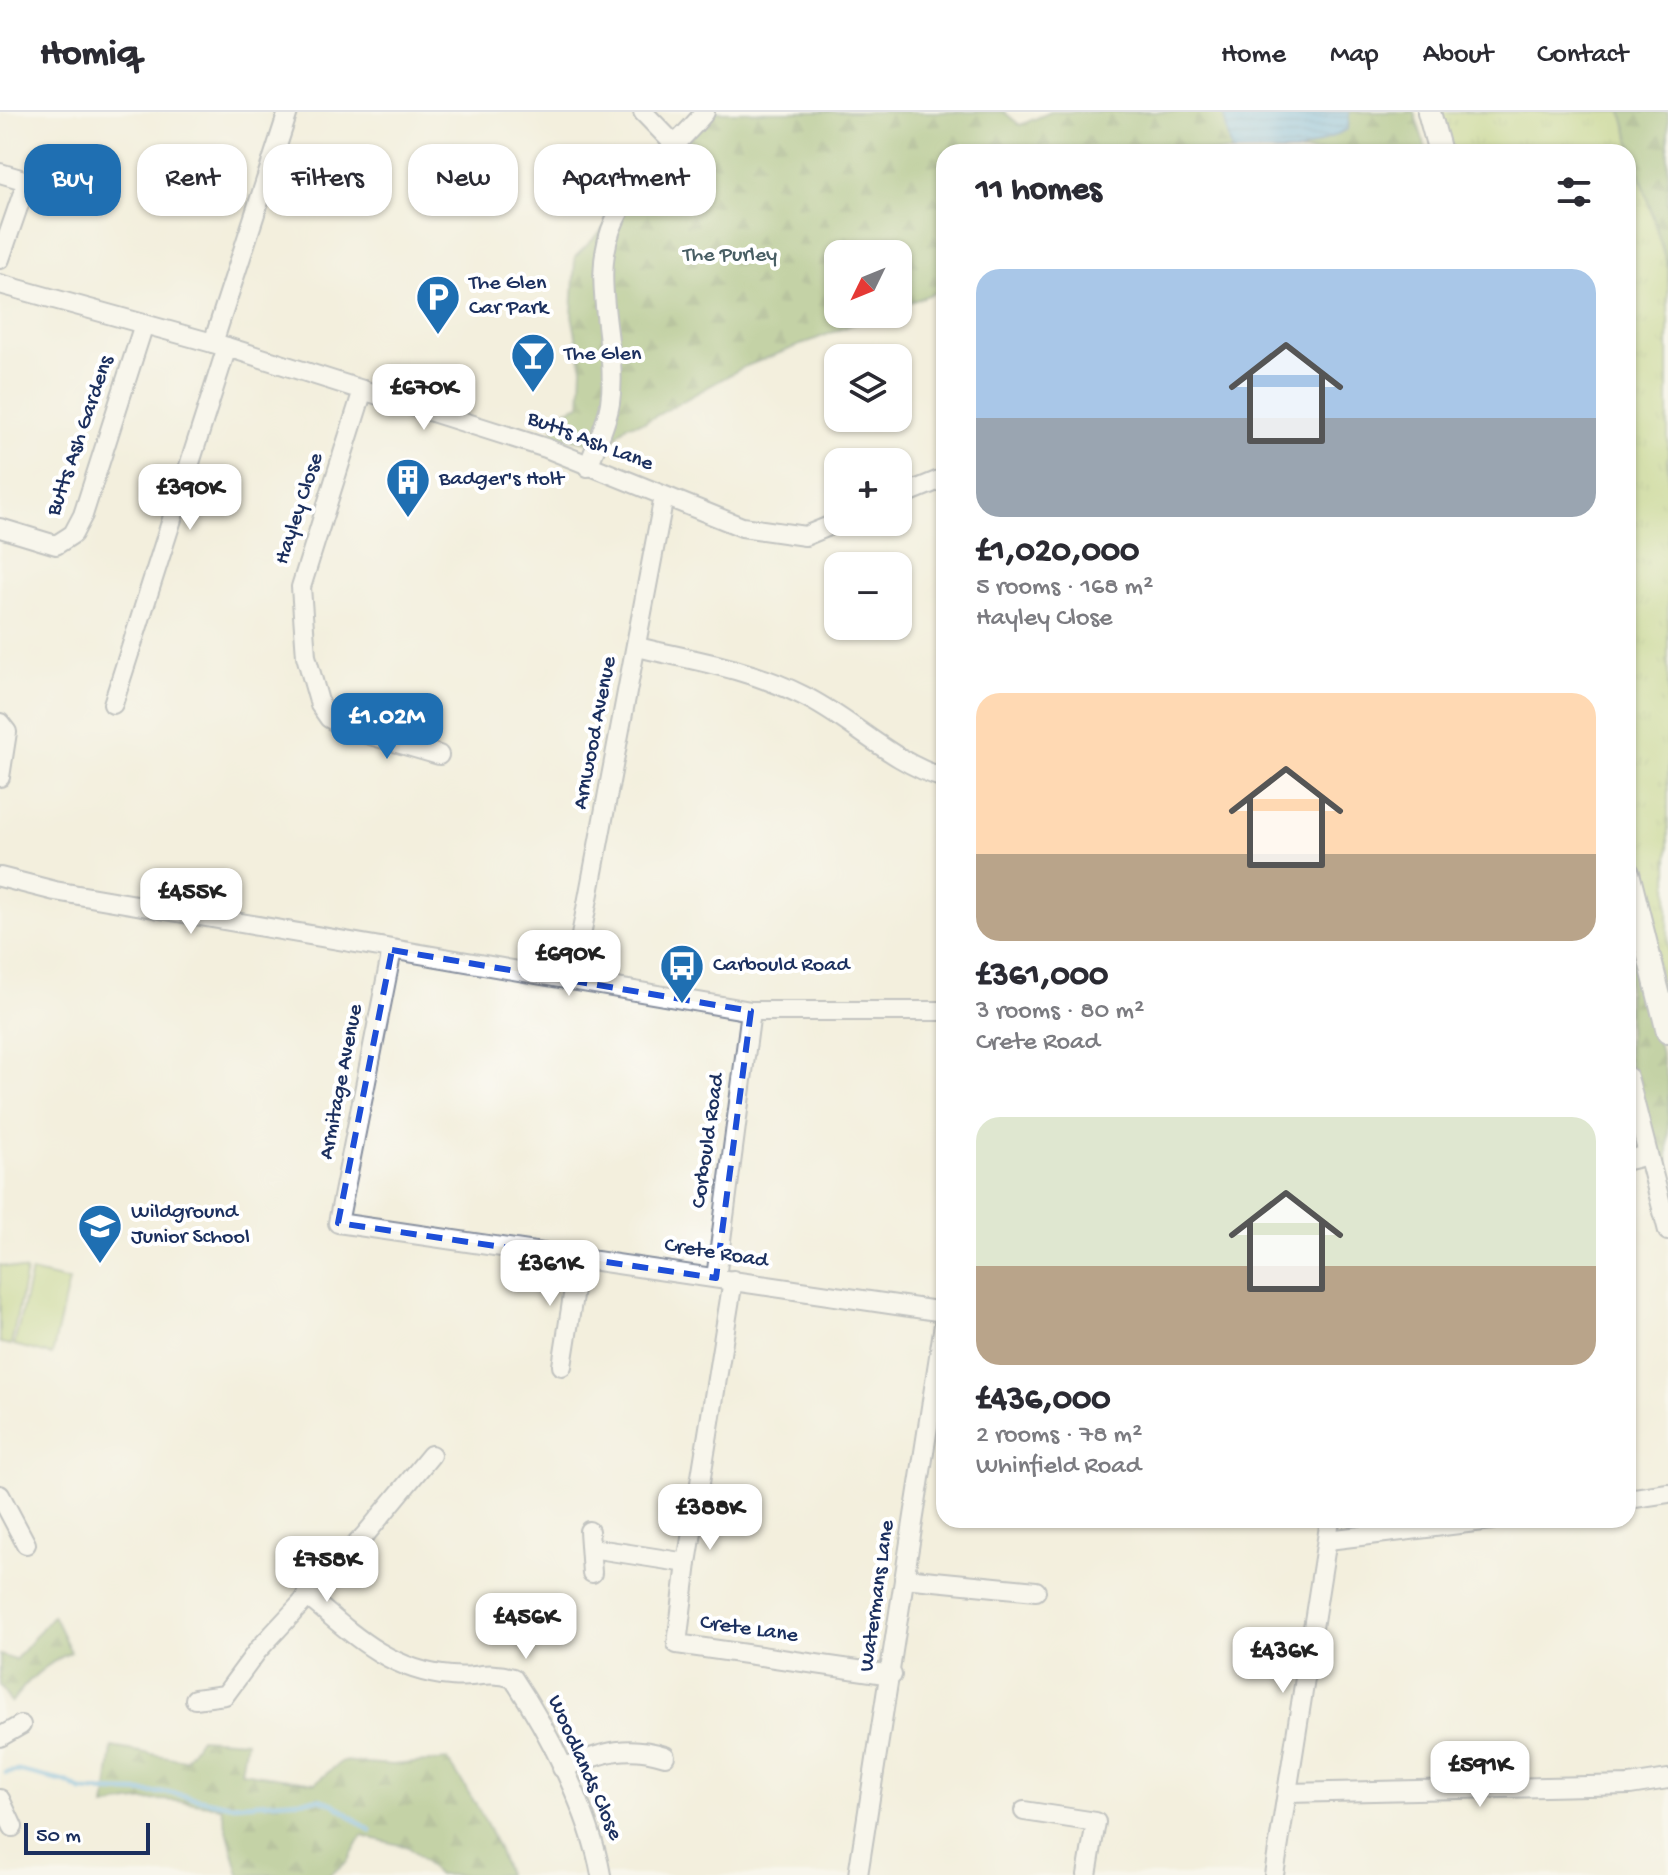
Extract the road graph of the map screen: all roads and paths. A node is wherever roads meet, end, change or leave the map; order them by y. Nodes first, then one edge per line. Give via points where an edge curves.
1 (288, 112) edge
2 (643, 112) edge
3 (705, 112) edge
4 (1429, 112) edge
5 (674, 144) joint
6 (1438, 144) edge
7 (0, 173) edge
8 (618, 216) edge
9 (0, 259) edge
10 (0, 284) edge
11 (144, 324) junction
12 (220, 345) junction
13 (363, 390) junction
14 (588, 467) junction
15 (936, 481) edge
16 (912, 491) edge
17 (664, 496) junction
18 (0, 528) edge
19 (824, 528) edge
20 (637, 647) junction
21 (113, 704) dead end
22 (0, 723) edge
23 (439, 755) dead end
24 (936, 775) edge
25 (0, 777) edge
26 (0, 877) edge
27 (1636, 905) edge
28 (392, 950) junction
29 (573, 978) junction
30 (751, 1011) junction
31 (936, 1011) edge
32 (1668, 1032) edge
33 (1636, 1108) edge
34 (1648, 1155) junction
35 (1636, 1158) edge
36 (338, 1223) joint
37 (1668, 1231) edge
38 (579, 1257) junction
39 (724, 1279) junction
40 (936, 1311) edge
41 (562, 1366) dead end
42 (936, 1375) edge
43 (431, 1455) dead end
44 (1668, 1493) edge
45 (0, 1495) edge
46 (1636, 1498) edge
47 (1329, 1528) edge
48 (1426, 1528) edge
49 (1328, 1540) junction
50 (26, 1544) dead end
51 (687, 1563) junction
52 (592, 1573) dead end
53 (904, 1578) junction
54 (1036, 1591) dead end
55 (306, 1595) junction
56 (892, 1675) junction
57 (195, 1699) dead end
58 (21, 1725) dead end
59 (0, 1737) edge
60 (665, 1756) dead end
61 (562, 1768) junction
62 (1668, 1779) edge
63 (1288, 1793) junction
64 (0, 1799) edge
65 (1024, 1811) dead end
66 (13, 1827) dead end
67 (601, 1875) edge
68 (858, 1875) edge
69 (1087, 1875) edge
70 (1274, 1875) edge

1 - 12 street
2 - 5 street
3 - 5 street
4 - 6 main road
7 - 9 street via 27,181
8 - 14 street via 607,245 602,287 610,404
10 - 11 street, Butts Ash Lane
11 - 12 street, Butts Ash Lane
11 - 18 street, Butts Ash Gardens via 73,534 56,545
12 - 13 street, Butts Ash Lane
12 - 21 street
13 - 14 street, Butts Ash Lane via 546,448
13 - 23 street, Hayley Close via 301,587 306,656 329,718 346,728
14 - 17 street, Butts Ash Lane
15 - 16 street
17 - 19 street, Butts Ash Lane via 742,527 805,536
17 - 20 street, Arnwood Avenue
20 - 24 street via 750,672 805,696 913,768
20 - 29 street, Arnwood Avenue
22 - 25 street via 7,732
26 - 28 street
27 - 32 main road
28 - 29 street
28 - 36 street, Armitage Avenue
29 - 30 street
30 - 31 street
30 - 39 street, Corbould Road
33 - 34 street
34 - 35 street
34 - 37 street
36 - 38 street, Crete Road
38 - 39 street, Crete Road
38 - 41 street
39 - 40 street, Crete Road
39 - 51 street, Crete Lane
42 - 53 street, Watermans Lane
43 - 55 street via 365,1535
44 - 46 street
45 - 50 street
47 - 49 street
48 - 49 street
49 - 63 street
51 - 52 street via 590,1539
51 - 56 street, Crete Lane via 677,1644
53 - 54 street
53 - 56 street, Watermans Lane
55 - 57 street via 225,1695
55 - 61 street, Woodlands Close via 356,1639 390,1660 455,1677 491,1672 513,1678 533,1706
56 - 68 street, Watermans Lane
58 - 59 street
60 - 61 street via 640,1748 610,1751
61 - 67 street, Woodlands Close
62 - 63 street via 1630,1785
63 - 70 street
64 - 66 street
65 - 69 street via 1096,1822

